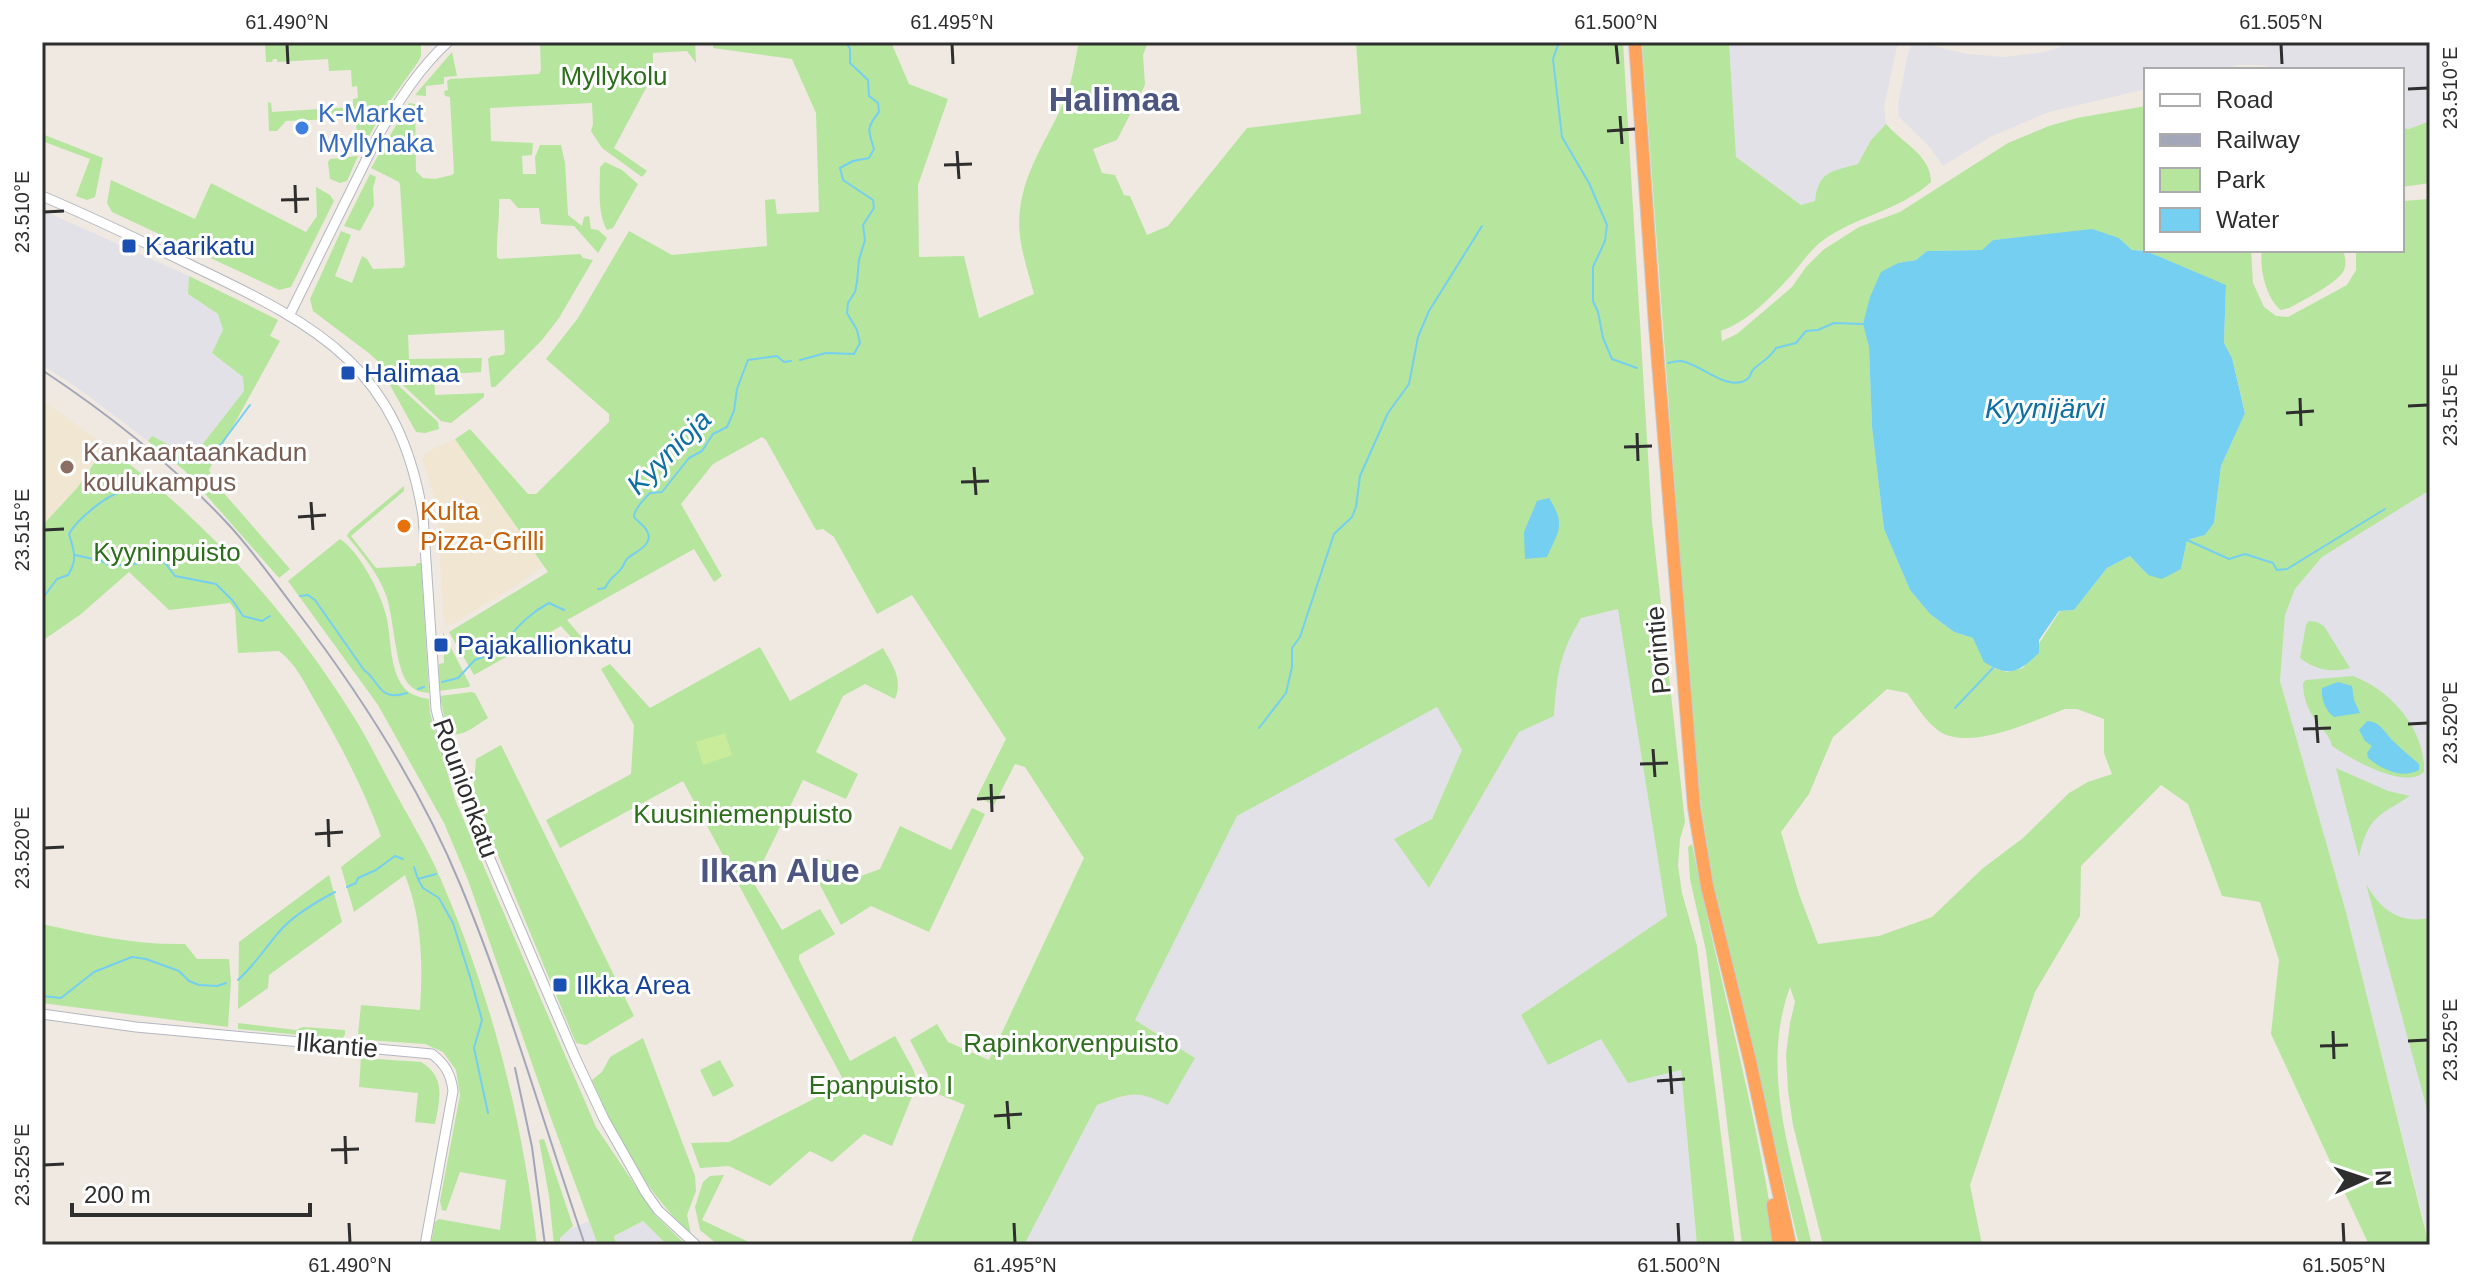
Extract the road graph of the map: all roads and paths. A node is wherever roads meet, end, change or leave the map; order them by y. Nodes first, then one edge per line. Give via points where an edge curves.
1 (448, 42) edge
2 (1635, 42) edge
3 (42, 196) edge
4 (290, 314) junction
5 (42, 1014) edge
6 (1767, 1147) junction
7 (425, 1245) edge
8 (696, 1245) edge
9 (1779, 1245) edge
10 (1790, 1245) edge

1 - 4 main road via 379,134
2 - 6 highway, Porintie via 1694,807
3 - 4 main road, Rounionkatu
4 - 8 main road, Rounionkatu via 346,355 373,387 401,436 423,516 436,709 446,749 604,1119 658,1210
5 - 7 main road, Ilkantie via 432,1054 447,1069 453,1091
6 - 9 highway
6 - 10 highway, Porintie

